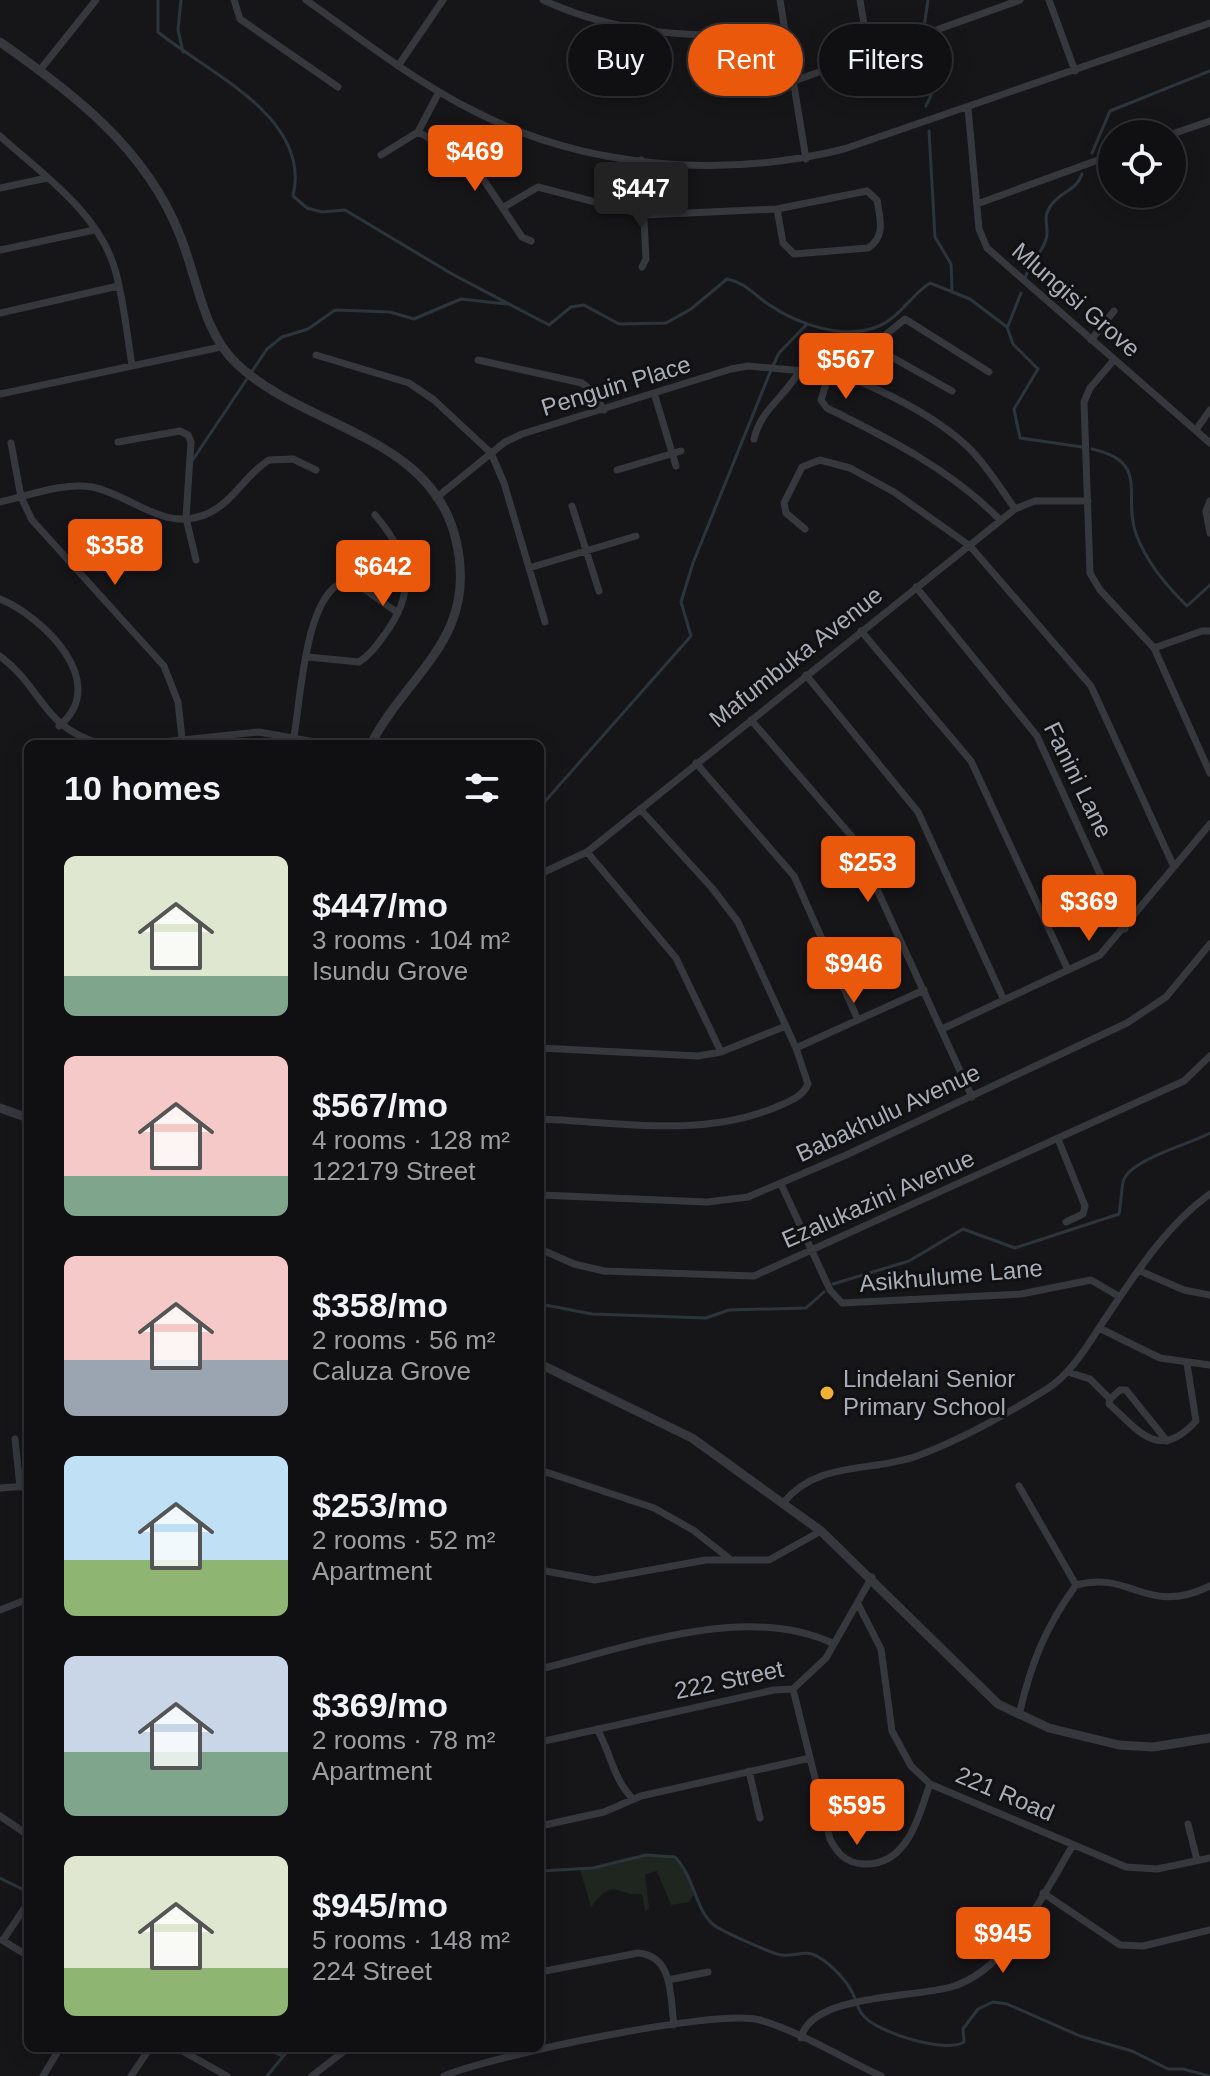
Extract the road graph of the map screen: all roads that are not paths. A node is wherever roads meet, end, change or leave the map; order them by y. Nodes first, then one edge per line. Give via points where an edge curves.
1 (96, 0) edge
2 (234, 0) edge
3 (306, 0) edge
4 (443, 0) edge
5 (543, 0) edge
6 (780, 0) edge
7 (860, 0) edge
8 (1020, 0) edge
9 (1049, 0) edge
10 (1002, 3) edge
11 (1210, 23) edge
12 (784, 24) edge
13 (864, 24) edge
14 (947, 24) edge
15 (688, 34) edge
16 (0, 42) edge
17 (398, 66) junction
18 (40, 70) junction
19 (1075, 71) junction
20 (338, 87) dead end
21 (439, 92) junction
22 (796, 96) edge
23 (968, 108) junction
24 (1210, 121) edge
25 (1186, 129) edge
26 (418, 132) junction
27 (0, 136) edge
28 (381, 155) dead end
29 (806, 159) junction
30 (641, 160) junction
31 (1098, 160) edge
32 (47, 178) junction
33 (0, 188) edge
34 (977, 204) junction
35 (504, 207) junction
36 (777, 209) junction
37 (645, 215) junction
38 (94, 230) junction
39 (531, 241) dead end
40 (0, 250) edge
41 (642, 267) dead end
42 (118, 286) junction
43 (1114, 311) dead end
44 (0, 313) edge
45 (1091, 340) junction
46 (872, 346) junction
47 (221, 347) junction
48 (316, 355) dead end
49 (478, 360) dead end
50 (1114, 360) junction
51 (132, 365) junction
52 (800, 370) junction
53 (827, 371) junction
54 (989, 372) dead end
55 (952, 391) dead end
56 (0, 394) edge
57 (655, 396) junction
58 (604, 410) junction
59 (1210, 410) edge
60 (1196, 430) junction
61 (754, 439) dead end
62 (118, 442) dead end
63 (11, 443) dead end
64 (1210, 443) edge
65 (681, 451) dead end
66 (491, 453) junction
67 (672, 454) junction
68 (676, 466) dead end
69 (316, 470) dead end
70 (617, 470) dead end
71 (21, 497) junction
72 (436, 498) junction
73 (1088, 501) junction
74 (1210, 501) edge
75 (0, 502) edge
76 (572, 506) dead end
77 (1015, 509) junction
78 (375, 515) dead end
79 (186, 518) junction
80 (1000, 520) junction
81 (805, 529) dead end
82 (1210, 533) edge
83 (636, 536) dead end
84 (970, 546) junction
85 (587, 549) junction
86 (196, 560) dead end
87 (529, 568) junction
88 (916, 587) junction
89 (599, 591) dead end
90 (0, 599) edge
91 (398, 613) junction
92 (545, 622) dead end
93 (861, 631) junction
94 (1210, 631) edge
95 (1154, 648) junction
96 (0, 656) edge
97 (308, 657) junction
98 (806, 675) junction
99 (751, 720) junction
100 (59, 726) junction
101 (294, 736) junction
102 (182, 738) junction
103 (92, 740) edge
104 (169, 740) edge
105 (310, 740) edge
106 (374, 740) edge
107 (696, 763) junction
108 (1210, 773) edge
109 (640, 809) junction
110 (1210, 824) edge
111 (587, 852) junction
112 (1174, 867) junction
113 (544, 872) edge
114 (1125, 929) junction
115 (1210, 944) edge
116 (1068, 970) junction
117 (924, 990) junction
118 (1004, 1000) junction
119 (858, 1020) junction
120 (786, 1026) junction
121 (942, 1029) junction
122 (544, 1048) edge
123 (796, 1048) junction
124 (721, 1052) junction
125 (1210, 1056) edge
126 (972, 1097) junction
127 (0, 1108) edge
128 (24, 1117) edge
129 (544, 1119) edge
130 (1058, 1139) junction
131 (781, 1184) junction
132 (1210, 1194) edge
133 (544, 1195) edge
134 (1066, 1222) dead end
135 (544, 1251) edge
136 (810, 1252) junction
137 (1140, 1271) junction
138 (1210, 1295) edge
139 (1120, 1297) junction
140 (1099, 1328) junction
141 (1187, 1364) junction
142 (1210, 1365) edge
143 (544, 1366) edge
144 (1068, 1372) junction
145 (1110, 1399) junction
146 (15, 1439) dead end
147 (1167, 1441) junction
148 (544, 1471) edge
149 (24, 1486) edge
150 (1019, 1486) dead end
151 (0, 1488) edge
152 (783, 1503) junction
153 (821, 1531) junction
154 (730, 1559) junction
155 (544, 1571) edge
156 (872, 1577) junction
157 (1076, 1585) junction
158 (1210, 1586) edge
159 (24, 1601) edge
160 (858, 1604) junction
161 (0, 1610) edge
162 (834, 1644) junction
163 (544, 1668) edge
164 (793, 1689) junction
165 (1019, 1715) junction
166 (597, 1729) junction
167 (1210, 1738) edge
168 (544, 1741) edge
169 (810, 1758) junction
170 (749, 1771) junction
171 (930, 1784) junction
172 (633, 1799) junction
173 (0, 1816) edge
174 (760, 1818) dead end
175 (1188, 1824) dead end
176 (544, 1825) edge
177 (24, 1832) edge
178 (1073, 1845) junction
179 (1210, 1858) edge
180 (1197, 1860) junction
181 (1043, 1893) junction
182 (24, 1909) edge
183 (1210, 1930) edge
184 (2, 1939) edge
185 (24, 1953) edge
186 (544, 1971) edge
187 (708, 1972) dead end
188 (668, 1980) junction
189 (674, 2025) junction
190 (801, 2038) junction
191 (544, 2050) edge
192 (58, 2052) edge
193 (147, 2052) edge
194 (184, 2052) edge
195 (343, 2052) edge
196 (533, 2052) edge
197 (43, 2076) edge
198 (131, 2076) edge
199 (227, 2076) edge
200 (312, 2076) edge
201 (444, 2076) edge
202 (881, 2076) edge

1 - 18 street
2 - 20 street via 240,19
3 - 17 street
4 - 17 street
5 - 15 street via 623,26
6 - 12 street
7 - 13 street
8 - 10 street
9 - 19 street
10 - 14 street
11 - 19 street
16 - 18 street
17 - 21 street
18 - 47 street via 117,135 149,177 179,232
19 - 23 street
21 - 26 street
21 - 30 street via 537,137
22 - 29 street
23 - 29 street
23 - 34 street, Mlungisi Grove
24 - 25 street
26 - 28 street
26 - 35 street via 471,161
27 - 32 street
29 - 30 street via 709,166
30 - 37 street
31 - 34 street
32 - 33 street
32 - 38 street
34 - 45 street, Mlungisi Grove via 987,248
35 - 37 street via 538,187
35 - 39 street via 522,237
36 - 36 street via 783,243 794,254 868,248 881,228 877,200 867,191
36 - 37 street
37 - 41 street
38 - 40 street
38 - 42 street
42 - 44 street
42 - 51 street
43 - 45 street
45 - 50 street, Mlungisi Grove
46 - 53 street via 841,355
46 - 54 street via 905,319
46 - 55 street
47 - 51 street
47 - 72 street via 266,388 394,453
48 - 66 street via 409,383
49 - 58 street via 582,383
50 - 60 street, Mlungisi Grove
50 - 73 street via 1084,402
51 - 56 street
52 - 53 street, Penguin Place
52 - 57 street, Penguin Place via 731,369
52 - 61 street via 762,416
53 - 77 street, Penguin Place via 877,390 954,436 980,460
53 - 80 street via 821,400 827,408 927,463
57 - 58 street, Penguin Place
57 - 67 street
58 - 66 street, Penguin Place via 522,434
59 - 60 street
60 - 64 street, Mlungisi Grove
62 - 79 street via 180,431 188,435
63 - 71 street
65 - 67 street
66 - 72 street, Penguin Place
66 - 87 street
67 - 68 street
67 - 70 street
69 - 79 street via 293,459 269,460 222,505
71 - 75 street
71 - 79 street via 93,487 161,517
71 - 102 street via 39,529 164,666 178,702
72 - 106 street via 456,539 459,591 454,615 434,658
73 - 77 street, Mafumbuka Avenue via 1035,501
73 - 95 street via 1090,573
74 - 82 street
76 - 85 street
77 - 80 street, Mafumbuka Avenue
78 - 91 street via 404,560 407,586
79 - 86 street
80 - 84 street, Mafumbuka Avenue
81 - 84 street via 786,513 784,503 802,467 820,460 881,484
83 - 85 street
84 - 88 street, Mafumbuka Avenue
84 - 112 street via 1091,686
85 - 87 street
85 - 89 street
87 - 92 street
88 - 93 street, Mafumbuka Avenue
88 - 114 street, Fanini Lane via 1037,736
90 - 100 street via 36,618 57,639 71,666 78,697
91 - 97 street via 359,662
91 - 97 street via 351,580 336,583 318,607
93 - 98 street, Mafumbuka Avenue
93 - 116 street via 971,761
94 - 95 street
95 - 108 street
96 - 100 street via 21,674
97 - 101 street
98 - 99 street, Mafumbuka Avenue
98 - 118 street via 918,812
99 - 107 street, Mafumbuka Avenue
99 - 117 street via 854,839
100 - 103 street
101 - 102 street via 259,732
101 - 105 street
102 - 104 street
107 - 109 street, Mafumbuka Avenue
107 - 119 street via 794,876
109 - 111 street, Mafumbuka Avenue
109 - 120 street via 727,905
110 - 112 street
111 - 113 street, Mafumbuka Avenue
111 - 124 street via 676,958
112 - 114 street
114 - 116 street via 1100,955
115 - 126 street, Babakhulu Avenue via 1146,1013
116 - 118 street
117 - 119 street
117 - 121 street
118 - 121 street
119 - 123 street
120 - 123 street
120 - 124 street
121 - 126 street
122 - 124 street via 698,1056
123 - 129 street via 808,1077 806,1089 756,1115 700,1127
125 - 130 street, Ezalukazini Avenue via 1184,1081
126 - 131 street, Babakhulu Avenue
127 - 128 street
130 - 134 street via 1085,1206 1083,1214
130 - 136 street, Ezalukazini Avenue
131 - 133 street, Babakhulu Avenue via 720,1202
131 - 136 street, Asikhulume Lane
132 - 137 street via 1181,1219
135 - 136 street, Ezalukazini Avenue via 604,1271 743,1277
136 - 139 street, Asikhulume Lane via 833,1296 848,1305 1021,1294 1091,1280
137 - 138 street via 1168,1285
137 - 139 street
139 - 140 street
140 - 141 street via 1145,1352
140 - 144 street
141 - 142 street
141 - 147 street via 1196,1421
143 - 152 street via 692,1438
144 - 145 street via 1090,1379
144 - 152 street via 944,1444 901,1461 810,1478
145 - 147 street via 1109,1404 1145,1437
145 - 147 street via 1126,1390
146 - 149 street
148 - 154 street via 654,1508
149 - 151 street
150 - 157 street
152 - 153 street
153 - 154 street via 769,1560
153 - 156 street
154 - 155 street via 595,1580
156 - 160 street, 222 Street
156 - 165 street via 979,1688
157 - 158 street via 1105,1582 1171,1600
157 - 165 street via 1031,1662
159 - 161 street
160 - 162 street, 222 Street
160 - 171 street, 221 Road via 881,1649 892,1731 911,1766
162 - 163 street via 801,1631 725,1628
162 - 164 street, 222 Street via 815,1671
164 - 166 street, 222 Street
164 - 169 street
165 - 167 street via 1074,1736 1138,1748
166 - 168 street, 222 Street
166 - 172 street via 618,1783
169 - 170 street
169 - 171 street via 830,1839 837,1852 862,1864 879,1863 902,1848
170 - 172 street
170 - 174 street
171 - 178 street, 221 Road
172 - 176 street via 604,1812
173 - 177 street
175 - 180 street
178 - 180 street, 221 Road via 1126,1867 1157,1869
178 - 181 street
179 - 180 street, 221 Road
181 - 183 street via 1120,1945 1143,1946
181 - 190 street via 982,1974 949,1988 862,2002 813,2017
182 - 184 street
184 - 185 street
186 - 188 street via 638,1953 657,1959
187 - 188 street
188 - 189 street
189 - 190 street via 737,2017 759,2020
189 - 191 street
190 - 202 street
192 - 197 street
193 - 198 street
194 - 199 street
195 - 200 street
196 - 201 street

